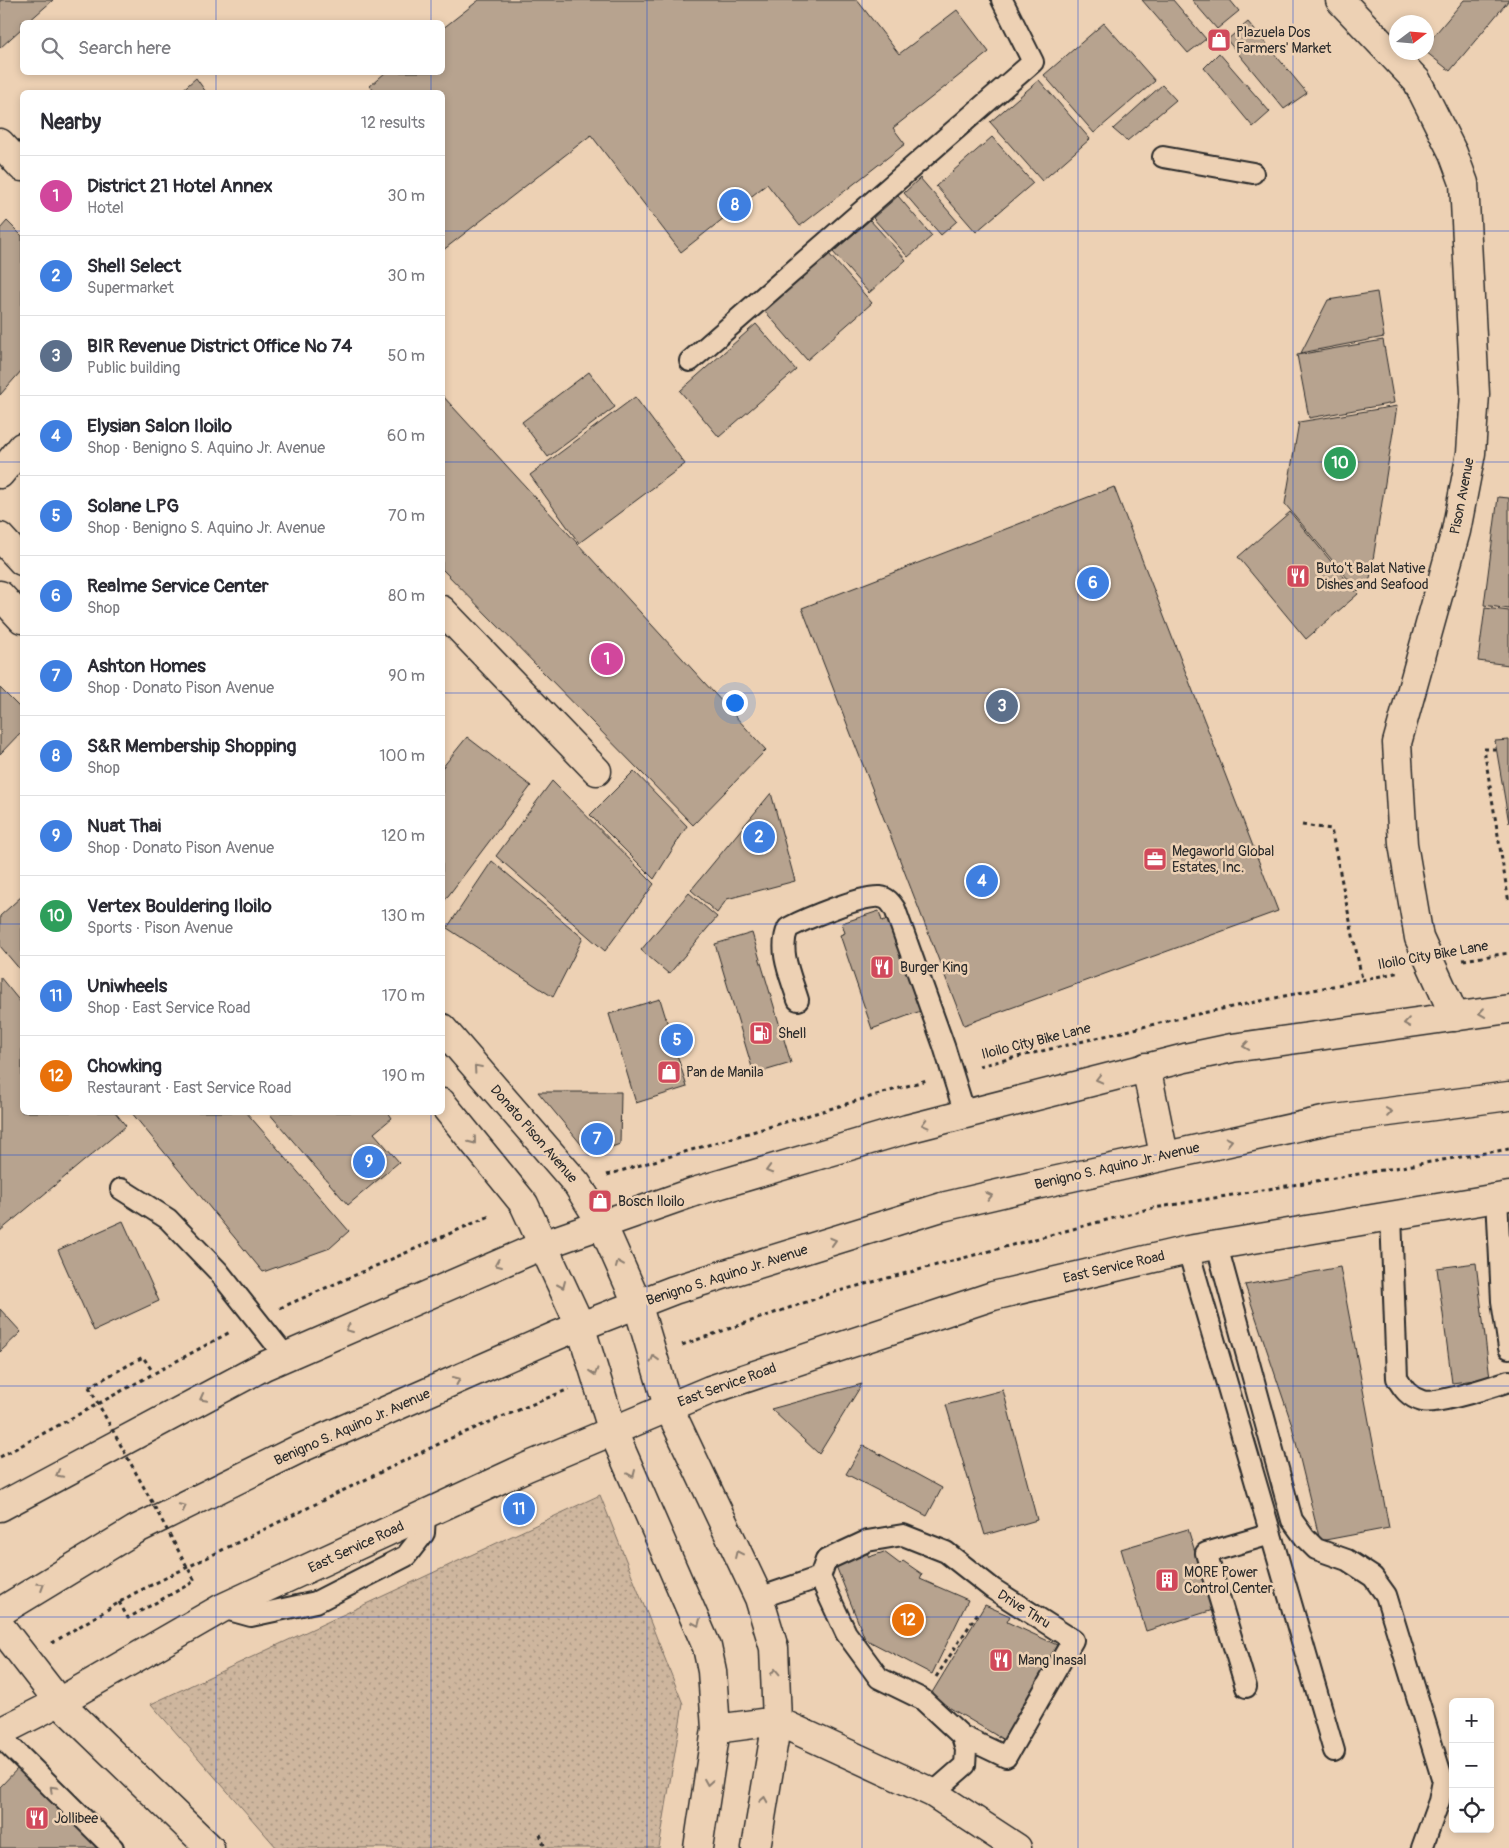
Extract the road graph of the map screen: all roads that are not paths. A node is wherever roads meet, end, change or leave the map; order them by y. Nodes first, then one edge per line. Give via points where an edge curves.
1 (1002, 0) edge
2 (1340, 0) edge
3 (0, 143) edge
4 (1163, 157) dead end
5 (20, 165) edge
6 (1253, 173) dead end
7 (690, 361) dead end
8 (20, 450) edge
9 (0, 474) edge
10 (0, 537) edge
11 (20, 559) edge
12 (0, 595) edge
13 (445, 613) edge
14 (20, 616) edge
15 (597, 771) dead end
16 (798, 1000) dead end
17 (1509, 1009) edge
18 (1455, 1017) junction
19 (445, 1031) edge
20 (1146, 1067) junction
21 (1509, 1096) edge
22 (445, 1107) edge
23 (965, 1114) junction
24 (1164, 1155) junction
25 (120, 1189) dead end
26 (1503, 1197) edge
27 (1391, 1215) junction
28 (602, 1224) junction
29 (543, 1245) junction
30 (1217, 1246) junction
31 (1188, 1250) junction
32 (637, 1304) junction
33 (580, 1326) junction
34 (1509, 1348) edge
35 (286, 1357) junction
36 (1509, 1381) edge
37 (668, 1406) junction
38 (612, 1429) junction
39 (0, 1507) edge
40 (1271, 1534) junction
41 (820, 1577) junction
42 (759, 1598) junction
43 (0, 1612) edge
44 (0, 1626) edge
45 (1246, 1687) dead end
46 (59, 1702) junction
47 (777, 1721) junction
48 (716, 1729) junction
49 (0, 1734) edge
50 (962, 1736) junction
51 (1334, 1751) dead end
52 (933, 1793) junction
53 (113, 1848) edge
54 (210, 1848) edge
55 (698, 1848) edge
56 (756, 1848) edge
57 (1017, 1848) edge
58 (1422, 1848) edge

1 - 7 lane via 1033,62
2 - 18 main road, Pison Avenue via 1417,81 1464,183 1475,394 1471,453 1456,531 1397,743 1403,844 1419,938
3 - 5 main road
4 - 6 lane
8 - 9 main road
10 - 11 main road
12 - 14 main road
13 - 15 main road
16 - 23 lane via 785,957 783,939 788,928 872,898 890,901
17 -> 18 main road
18 -> 20 main road via 1232,1048
28 -> 19 main road, Donato Pison Avenue via 577,1184
20 -> 23 main road
20 - 24 main road
24 -> 21 main road, Benigno S. Aquino Jr. Avenue via 1328,1120
22 -> 29 main road via 524,1204
23 -> 28 main road via 694,1192
32 -> 24 main road, Benigno S. Aquino Jr. Avenue via 942,1207
25 - 35 lane via 168,1219 218,1271
26 - 27 main road, East Service Road
26 - 34 lane via 1502,1301
27 - 30 main road, East Service Road
27 - 36 lane via 1397,1378 1403,1389 1412,1398 1425,1402 1484,1390
28 - 29 main road
32 -> 28 main road, Donato Pison Avenue
29 -> 33 main road
29 -> 35 main road
30 - 31 main road, East Service Road
30 - 58 lane via 1292,1520 1316,1549 1347,1560 1374,1577 1386,1595 1443,1781
31 - 37 main road, East Service Road via 993,1296 719,1386
31 - 40 lane
32 - 33 main road, Benigno S. Aquino Jr. Avenue
37 -> 32 main road, Donato Pison Avenue
33 -> 38 main road
43 -> 33 main road, Benigno S. Aquino Jr. Avenue via 135,1530 301,1448
35 -> 39 main road
37 - 38 main road, East Service Road
42 -> 37 main road, Donato Pison Avenue
38 - 46 main road, East Service Road via 222,1608
38 -> 48 main road via 707,1647
40 - 45 lane via 1206,1553
40 - 51 lane
41 - 42 lane
41 - 50 lane via 846,1633 879,1678 922,1700
41 - 50 lane, Drive Thru via 826,1560 867,1541 903,1536 946,1552 993,1589 1073,1640 1006,1757
47 -> 42 main road, Donato Pison Avenue via 774,1648
44 - 46 main road
46 - 49 main road, East Service Road
46 - 54 main road
47 - 48 main road
47 - 52 main road
56 -> 47 main road, Donato Pison Avenue
48 -> 55 main road
53 -> 49 lane
50 - 52 lane via 966,1750 965,1766
52 - 57 main road

